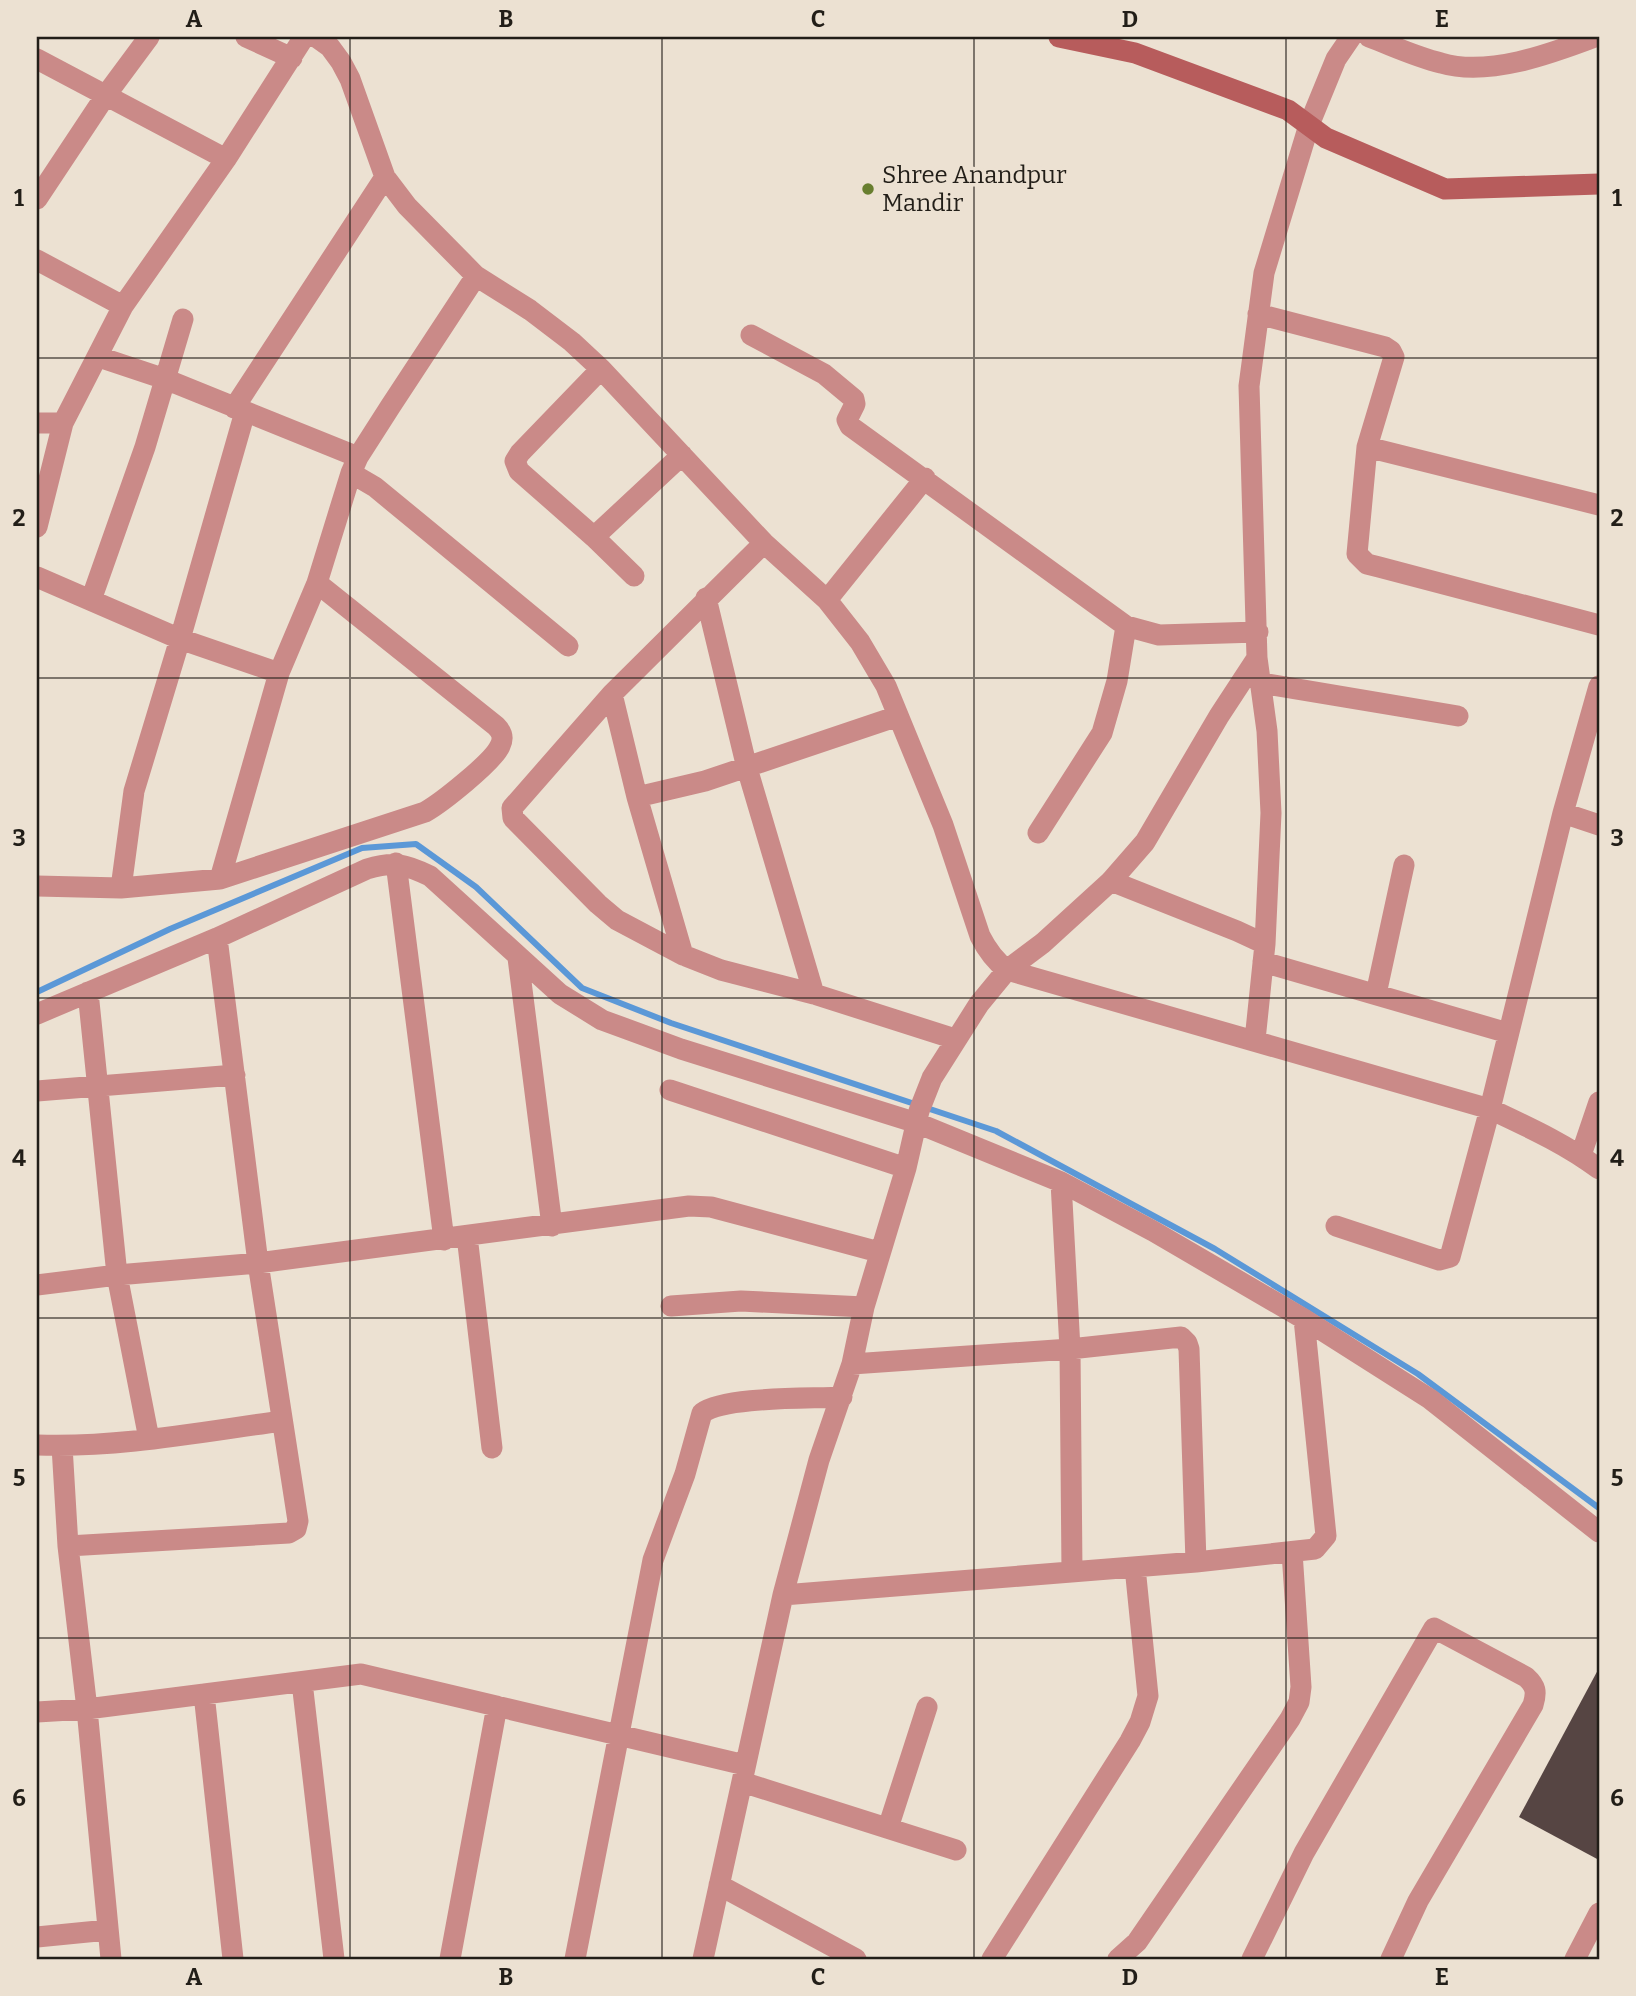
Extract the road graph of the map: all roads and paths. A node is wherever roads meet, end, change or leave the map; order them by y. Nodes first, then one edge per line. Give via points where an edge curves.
1 (149, 37) edge
2 (246, 37) edge
3 (304, 37) edge
4 (316, 37) edge
5 (1059, 37) edge
6 (1351, 37) edge
7 (1369, 37) edge
8 (1595, 37) edge
9 (292, 58) junction
10 (37, 59) edge
11 (106, 95) junction
12 (1309, 125) junction
13 (226, 159) junction
14 (385, 177) junction
15 (1599, 184) edge
16 (37, 199) edge
17 (37, 260) edge
18 (476, 276) junction
19 (123, 306) junction
20 (1258, 314) junction
21 (183, 319) dead end
22 (751, 335) dead end
23 (99, 357) junction
24 (601, 369) junction
25 (165, 379) junction
26 (240, 410) junction
27 (37, 423) edge
28 (63, 423) junction
29 (1367, 447) junction
30 (682, 455) junction
31 (355, 465) junction
32 (925, 478) junction
33 (1599, 505) edge
34 (37, 527) edge
35 (594, 537) junction
36 (764, 543) junction
37 (634, 576) dead end
38 (37, 577) edge
39 (317, 583) junction
40 (706, 598) junction
41 (91, 600) junction
42 (827, 600) junction
43 (1599, 625) edge
44 (1126, 626) junction
45 (1258, 632) junction
46 (180, 639) junction
47 (568, 646) dead end
48 (1257, 658) junction
49 (279, 673) junction
50 (1261, 683) junction
51 (1599, 692) edge
52 (612, 694) junction
53 (898, 716) junction
54 (1458, 716) dead end
55 (747, 768) junction
56 (638, 797) junction
57 (1563, 813) junction
58 (1599, 825) edge
59 (1038, 833) dead end
60 (396, 863) junction
61 (1404, 865) dead end
62 (220, 879) junction
63 (1111, 881) junction
64 (37, 886) edge
65 (121, 888) junction
66 (216, 938) junction
67 (1264, 953) junction
68 (683, 955) junction
69 (519, 958) junction
70 (1007, 971) junction
71 (89, 992) junction
72 (814, 994) junction
73 (1376, 994) junction
74 (37, 1014) edge
75 (1508, 1033) junction
76 (956, 1039) junction
77 (1255, 1040) junction
78 (235, 1075) junction
79 (98, 1087) junction
80 (670, 1090) dead end
81 (37, 1091) edge
82 (1599, 1101) edge
83 (1490, 1109) junction
84 (918, 1117) junction
85 (1581, 1155) junction
86 (906, 1168) junction
87 (1599, 1169) edge
88 (1061, 1182) junction
89 (552, 1226) junction
90 (1336, 1226) dead end
91 (467, 1236) junction
92 (444, 1240) junction
93 (879, 1252) junction
94 (258, 1263) junction
95 (117, 1275) junction
96 (37, 1285) edge
97 (671, 1306) dead end
98 (864, 1307) junction
99 (1304, 1319) junction
100 (1070, 1349) junction
101 (852, 1364) junction
102 (842, 1397) junction
103 (282, 1421) junction
104 (149, 1439) junction
105 (37, 1446) edge
106 (62, 1446) junction
107 (492, 1448) dead end
108 (1599, 1532) edge
109 (68, 1546) junction
110 (1292, 1552) junction
111 (1196, 1562) junction
112 (1135, 1566) junction
113 (1072, 1572) junction
114 (783, 1595) junction
115 (302, 1682) junction
116 (204, 1694) junction
117 (497, 1706) junction
118 (927, 1707) dead end
119 (87, 1709) junction
120 (37, 1712) edge
121 (619, 1735) junction
122 (744, 1774) junction
123 (888, 1828) junction
124 (956, 1850) dead end
125 (719, 1885) junction
126 (1599, 1913) edge
127 (108, 1930) junction
128 (37, 1937) edge
129 (818, 1950) edge
130 (111, 1959) edge
131 (233, 1959) edge
132 (334, 1959) edge
133 (450, 1959) edge
134 (575, 1959) edge
135 (703, 1959) edge
136 (856, 1959) edge
137 (992, 1959) edge
138 (1118, 1959) edge
139 (1252, 1959) edge
140 (1391, 1959) edge
141 (1575, 1959) edge

1 - 11 street
2 - 9 street
3 - 9 street
4 - 14 street via 330,47 350,79
5 - 12 street via 1135,53 1288,110
6 - 12 street via 1336,59
7 - 8 street via 1442,64 1463,67 1510,63
9 - 13 street
10 - 11 street
11 - 13 street
11 - 16 street
12 - 15 street via 1326,138 1445,189
12 - 20 street via 1264,273
13 - 19 street
14 - 18 street
14 - 26 street
17 - 19 street
18 - 24 street via 541,318
18 - 31 street
19 - 23 street
20 - 29 street via 1391,351 1394,363
20 - 45 street via 1249,408
21 - 25 street
22 - 32 street via 824,374 855,402 847,420 850,426
23 - 25 street
23 - 28 street
24 - 30 street
24 - 35 street via 515,461 519,471
25 - 26 street
25 - 41 street
26 - 31 street
26 - 46 street
27 - 28 street
28 - 34 street
29 - 33 street
29 - 43 street via 1356,554 1361,559
30 - 35 street
30 - 36 street
31 - 39 street
31 - 47 street via 375,487
32 - 42 street
32 - 44 street
35 - 37 street
36 - 40 street
36 - 42 street
38 - 41 street
39 - 49 street
39 - 62 street via 496,726 502,732 500,746 425,812
40 - 52 street
40 - 55 street
41 - 46 street
42 - 53 street via 860,642
44 - 45 street via 1159,635
44 - 59 street via 1102,733
45 - 48 street
46 - 49 street
46 - 65 street via 134,791
48 - 50 street
48 - 63 street via 1153,831
49 - 62 street
50 - 54 street
50 - 67 street via 1271,813
51 - 57 street
52 - 56 street
52 - 68 street via 512,808 513,818 617,920
53 - 55 street
53 - 70 street via 943,825 980,936 987,951
55 - 56 street
55 - 72 street
56 - 68 street
57 - 58 street
57 - 75 street
60 - 66 street via 367,869
60 - 69 street via 430,876
60 - 92 street
61 - 73 street
62 - 65 street
63 - 67 street via 1237,931
63 - 70 street
64 - 65 street
66 - 71 street
66 - 78 street
67 - 73 street
67 - 77 street
68 - 72 street via 721,970
69 - 84 street via 560,994 620,1027 733,1066
69 - 89 street
70 - 76 street
70 - 77 street
71 - 74 street
71 - 79 street
72 - 76 street
73 - 75 street
75 - 83 street
76 - 84 street via 932,1078
77 - 83 street
78 - 79 street
78 - 94 street
79 - 81 street
79 - 95 street
80 - 86 street
82 - 85 street
83 - 85 street
83 - 90 street via 1448,1259 1439,1260
84 - 86 street
84 - 88 street
85 - 87 street
86 - 93 street
88 - 99 street
88 - 100 street
89 - 91 street
89 - 93 street via 711,1207
91 - 92 street
91 - 107 street
92 - 94 street
93 - 98 street
94 - 95 street
94 - 103 street
95 - 96 street
95 - 104 street
97 - 98 street via 741,1301
98 - 101 street
99 - 108 street via 1430,1399
99 - 110 street via 1326,1536 1315,1549
100 - 101 street
100 - 111 street via 1173,1337 1187,1343
100 - 113 street
101 - 102 street
102 - 114 street via 819,1460
102 - 121 street via 732,1403 702,1413 653,1560
103 - 104 street
103 - 109 street via 296,1529
104 - 106 street
105 - 106 street
106 - 109 street
109 - 119 street
110 - 111 street
110 - 138 street via 1299,1703 1137,1942
111 - 112 street
112 - 113 street
112 - 137 street via 1148,1696 1144,1710 1130,1741
113 - 114 street
114 - 122 street
115 - 116 street
115 - 117 street via 361,1674
115 - 132 street
116 - 119 street
116 - 131 street
117 - 121 street
117 - 133 street
118 - 123 street
119 - 120 street
119 - 127 street
121 - 122 street
121 - 134 street
122 - 123 street
122 - 125 street
123 - 124 street
125 - 129 street
125 - 135 street
126 - 141 street
127 - 128 street
127 - 130 street
129 - 136 street
139 - 140 street via 1304,1853 1434,1628 1526,1677 1537,1694 1418,1901

